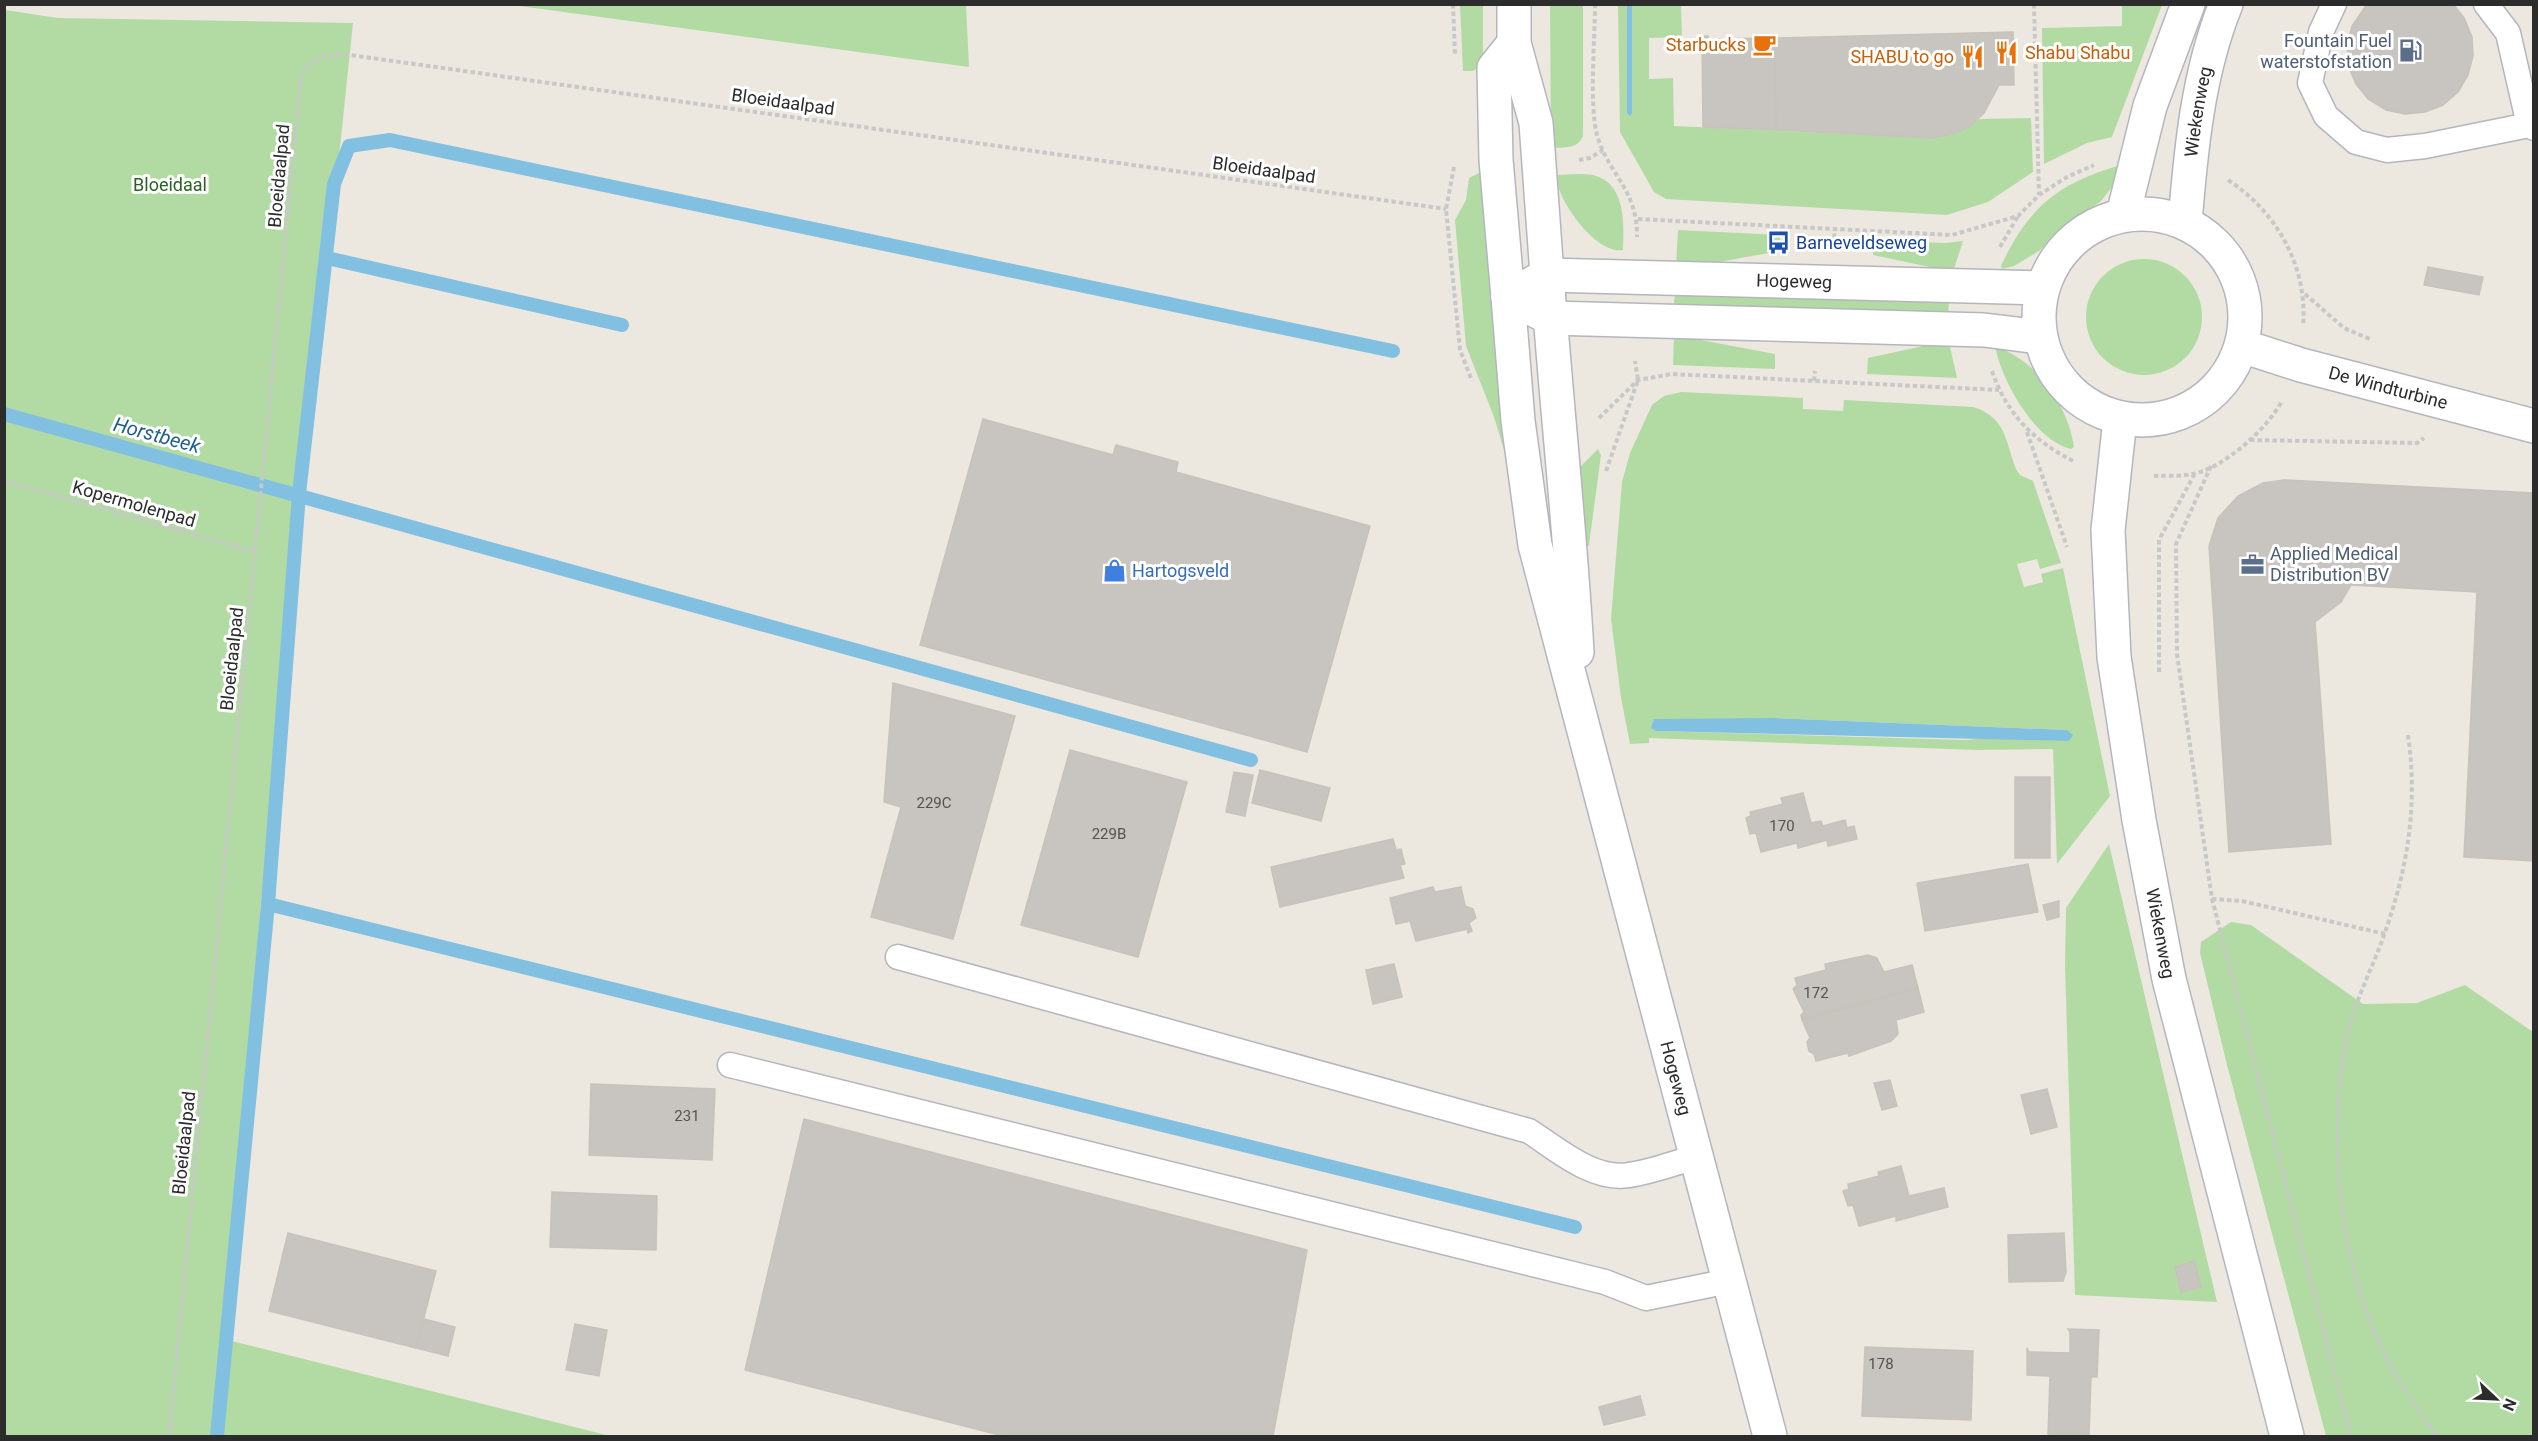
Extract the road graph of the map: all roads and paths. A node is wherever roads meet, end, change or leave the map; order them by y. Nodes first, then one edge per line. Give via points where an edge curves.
1 (1514, 4) edge
2 (1595, 4) edge
3 (2034, 4) edge
4 (2188, 4) edge
5 (2226, 4) edge
6 (2334, 4) edge
7 (2486, 4) edge
8 (1514, 43) junction
9 (2531, 127) edge
10 (2139, 157) junction
11 (1455, 161) dead end
12 (2190, 165) junction
13 (2039, 195) junction
14 (2123, 215) junction
15 (2018, 216) junction
16 (1638, 219) junction
17 (2185, 222) junction
18 (1835, 230) junction
19 (1834, 238) dead end
20 (1547, 275) junction
21 (1636, 276) junction
22 (1986, 287) junction
23 (2043, 288) junction
24 (1508, 297) junction
25 (1550, 318) junction
26 (1634, 320) junction
27 (1984, 330) junction
28 (2040, 338) junction
29 (2242, 346) junction
30 (2301, 365) junction
31 (1815, 371) dead end
32 (1814, 381) junction
33 (1998, 390) junction
34 (2461, 407) junction
35 (2120, 419) junction
36 (2534, 426) edge
37 (2250, 440) junction
38 (2211, 465) junction
39 (2194, 474) junction
40 (2112, 478) junction
41 (4, 481) edge
42 (256, 552) junction
43 (2159, 680) dead end
44 (1580, 719) junction
45 (2408, 735) dead end
46 (2212, 899) junction
47 (2385, 933) junction
48 (898, 957) dead end
49 (730, 1065) dead end
50 (1696, 1157) junction
51 (1729, 1281) junction
52 (169, 1437) edge
53 (1770, 1437) edge
54 (2287, 1437) edge
55 (2351, 1437) edge
56 (2438, 1437) edge

1 - 8 street, Hogeweg
2 - 16 path via 1595,122 1603,150 1632,200
3 - 13 path
4 - 10 street via 2150,106
5 - 12 street, Wiekenweg via 2212,38
6 - 9 lane via 2321,32 2310,82 2326,116 2356,142 2387,150
7 - 9 lane via 2508,33
8 - 20 street, Hogeweg via 1536,123
8 - 24 street, Hogeweg via 1494,68 1496,160
10 - 13 path via 2082,170
10 - 14 street
11 - 42 path, Bloeidaalpad via 1446,209 333,54 312,62 302,77
12 - 17 street, Wiekenweg
12 - 30 path via 2224,177 2248,194 2279,231 2299,273 2304,294
13 - 15 path
14 - 17 street via 2155,213
14 - 23 street via 2091,227 2064,248
15 - 18 path via 1972,231 1944,235
15 - 22 path via 2003,239
16 - 18 path
16 - 21 path
17 - 29 street via 2224,252 2237,273 2246,322
18 - 19 path
20 - 21 street, Hogeweg
20 - 24 street
20 - 25 street, Hogeweg
21 - 22 street, Hogeweg
22 - 23 street, Hogeweg
23 - 28 street via 2038,313
24 - 25 street
24 - 44 street, Hogeweg via 1518,421 1535,545
25 - 26 street
25 - 44 street, Hogeweg via 1571,547
26 - 27 street
26 - 32 path via 1638,380 1672,374
27 - 28 street
27 - 33 path
28 - 35 street via 2060,381 2097,411
29 - 30 street, De Windturbine
29 - 35 street via 2228,374 2208,398 2181,413 2151,421
30 - 34 street, De Windturbine
30 - 37 path via 2273,418
31 - 32 path
32 - 33 path
33 - 40 path via 2027,432 2073,462
34 - 36 street, De Windturbine
34 - 37 path via 2417,443
35 - 40 street, Wiekenweg
37 - 38 path
38 - 39 path
38 - 46 path via 2176,544 2176,555 2177,654
39 - 40 path
39 - 43 path via 2159,540
40 - 54 street, Wiekenweg via 2108,530 2114,657 2139,820 2169,980
41 - 42 path, Kopermolenpad
42 - 52 path, Bloeidaalpad
44 - 50 street, Hogeweg
45 - 47 path via 2414,777 2407,856
46 - 47 path via 2242,901
46 - 55 path
47 - 56 path via 2348,1032 2338,1105 2337,1176 2356,1282 2385,1355 2413,1404
48 - 50 lane via 1529,1131 1601,1172 1627,1176
49 - 51 lane via 1605,1282 1646,1298
50 - 51 street, Hogeweg
51 - 53 street, Hogeweg

